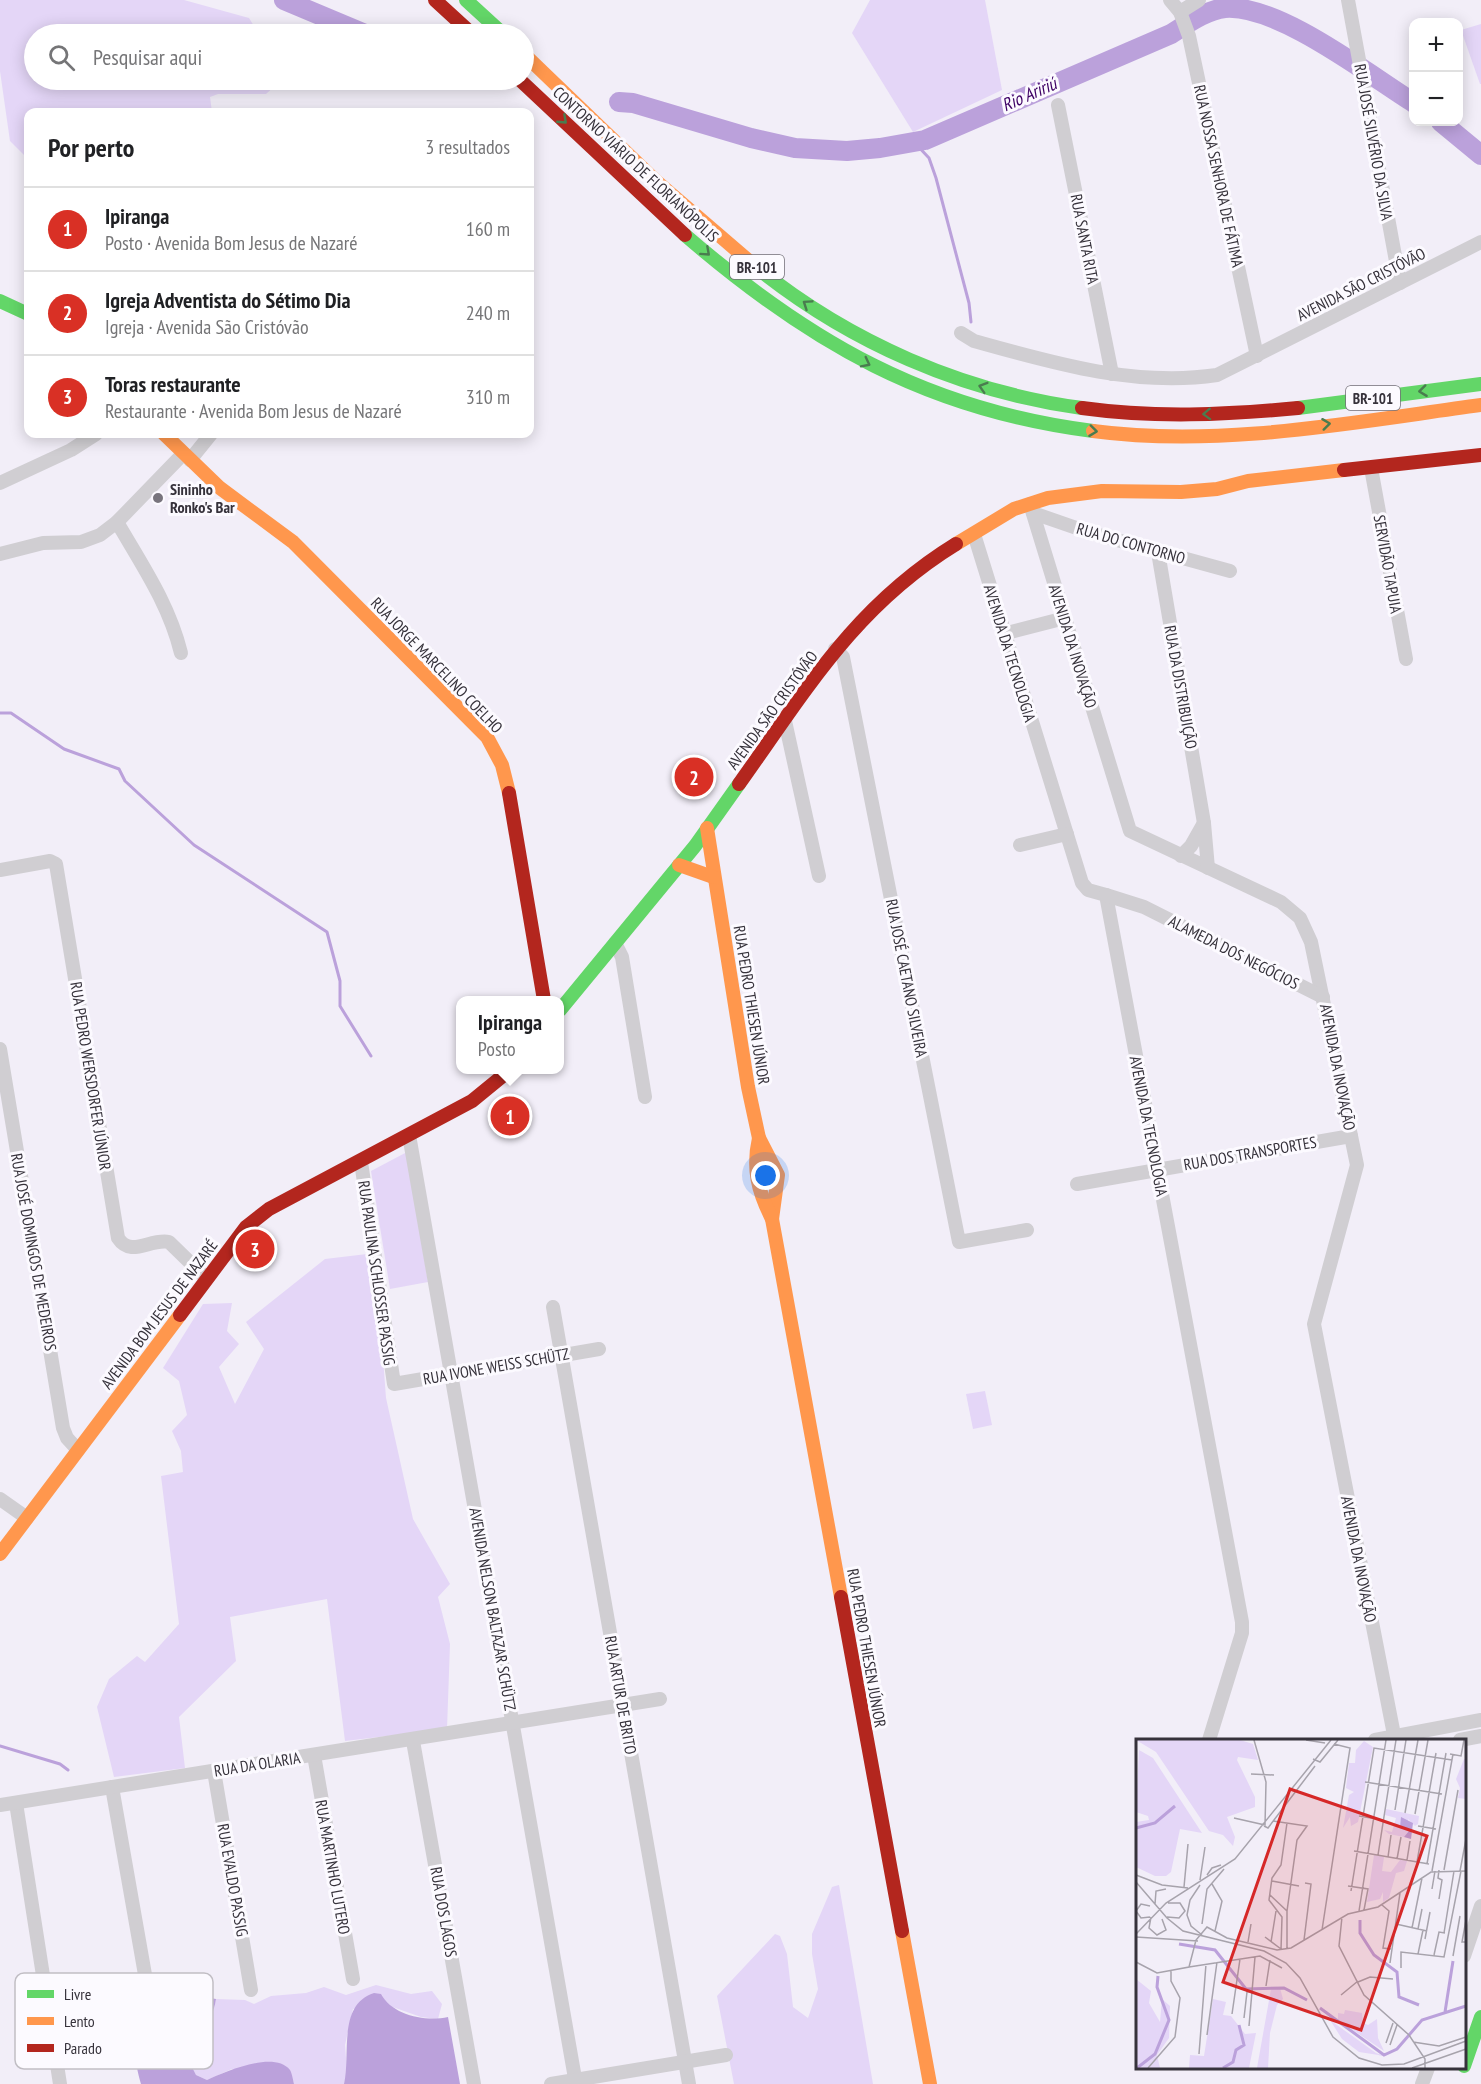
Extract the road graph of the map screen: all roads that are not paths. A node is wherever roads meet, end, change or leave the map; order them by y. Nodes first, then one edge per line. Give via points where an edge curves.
1 (435, 0) edge
2 (466, 0) edge
3 (1170, 0) edge
4 (1199, 0) edge
5 (1348, 0) edge
6 (1181, 16) junction
7 (461, 24) edge
8 (492, 24) edge
9 (534, 63) edge
10 (531, 90) edge
11 (1058, 105) dead end
12 (1481, 242) edge
13 (1400, 283) junction
14 (0, 301) edge
15 (24, 312) edge
16 (961, 333) dead end
17 (1257, 356) junction
18 (1112, 374) junction
19 (1481, 384) edge
20 (1481, 405) edge
21 (90, 438) edge
22 (168, 438) edge
23 (207, 438) edge
24 (1481, 455) edge
25 (187, 457) junction
26 (1371, 468) junction
27 (0, 483) edge
28 (1032, 508) junction
29 (117, 522) junction
30 (974, 534) junction
31 (1158, 552) junction
32 (0, 554) edge
33 (1230, 571) dead end
34 (1065, 618) junction
35 (1003, 634) junction
36 (835, 650) junction
37 (181, 653) dead end
38 (1406, 659) dead end
39 (785, 721) junction
40 (1204, 823) junction
41 (707, 828) junction
42 (1067, 834) junction
43 (1020, 845) dead end
44 (1181, 856) junction
45 (680, 865) junction
46 (1208, 868) junction
47 (0, 870) edge
48 (819, 876) dead end
49 (713, 877) junction
50 (1107, 901) junction
51 (1139, 908) junction
52 (1112, 926) junction
53 (615, 943) junction
54 (543, 996) edge
55 (1323, 997) junction
56 (564, 1005) edge
57 (0, 1049) edge
58 (505, 1074) edge
59 (645, 1097) dead end
60 (409, 1135) junction
61 (7, 1136) edge
62 (1351, 1136) junction
63 (759, 1138) junction
64 (770, 1156) junction
65 (753, 1161) junction
66 (361, 1162) junction
67 (1158, 1170) junction
68 (1077, 1184) dead end
69 (777, 1189) junction
70 (758, 1191) junction
71 (772, 1218) junction
72 (1027, 1230) dead end
73 (206, 1278) junction
74 (553, 1306) dead end
75 (599, 1348) dead end
76 (561, 1355) junction
77 (452, 1374) junction
78 (394, 1384) joint
79 (78, 1450) junction
80 (0, 1498) edge
81 (27, 1518) junction
82 (0, 1554) edge
83 (660, 1699) dead end
84 (623, 1705) junction
85 (1481, 1720) edge
86 (513, 1724) junction
87 (1481, 1736) edge
88 (1209, 1739) edge
89 (1395, 1739) edge
90 (1465, 1739) edge
91 (413, 1741) junction
92 (314, 1755) junction
93 (214, 1771) junction
94 (112, 1787) junction
95 (16, 1803) junction
96 (0, 1805) edge
97 (1481, 1906) edge
98 (1466, 1950) edge
99 (43, 1973) edge
100 (145, 1973) edge
101 (353, 1979) dead end
102 (252, 1990) dead end
103 (1481, 2017) edge
104 (726, 2055) dead end
105 (1466, 2061) edge
106 (685, 2062) junction
107 (58, 2069) edge
108 (1427, 2069) edge
109 (576, 2082) edge
110 (60, 2084) edge
111 (474, 2084) edge
112 (551, 2084) edge
113 (689, 2084) edge
114 (930, 2084) edge
115 (1422, 2084) edge

1 - 7 main road
2 - 8 main road
3 - 6 street, RUA NOSSA SENHORA DE FÁTIMA
4 - 6 street
5 - 13 street, RUA JOSÉ SILVÉRIO DA SILVA
6 - 17 street, RUA NOSSA SENHORA DE FÁTIMA via 1189,36
19 -> 9 main road, CONTORNO VIÁRIO DE FLORIANÓPOLIS / BR-101 via 1266,410 1156,415 1059,405 954,378 856,334 771,279 688,208
10 -> 20 main road, CONTORNO VIÁRIO DE FLORIANÓPOLIS / BR-101 via 759,296 837,347 947,398 1035,422 1156,436 1268,431
11 - 18 street, RUA SANTA RITA
12 - 13 street, AVENIDA SÃO CRISTÓVÃO
13 - 17 street, AVENIDA SÃO CRISTÓVÃO
14 - 15 main road
16 - 18 street, AVENIDA SÃO CRISTÓVÃO via 974,341 1075,369
17 - 18 street, AVENIDA SÃO CRISTÓVÃO via 1217,375 1203,377
21 - 27 street
22 - 25 main road, RUA JORGE MARCELINO COELHO
23 - 25 street
24 - 26 main road, AVENIDA SÃO CRISTÓVÃO
25 - 29 street
25 - 54 main road, RUA JORGE MARCELINO COELHO via 220,488 292,542 487,737 508,786
26 - 28 main road, AVENIDA SÃO CRISTÓVÃO via 1248,481 1208,490 1076,493
26 - 38 street, SERVIDÃO TAPUIA
28 - 30 main road, AVENIDA SÃO CRISTÓVÃO via 1014,509
28 - 31 street, RUA DO CONTORNO via 1088,532
28 - 34 street, AVENIDA DA INOVAÇÃO
29 - 32 street via 100,535 81,542 43,543
29 - 37 street via 162,598
30 - 35 street, AVENIDA DA TECNOLOGIA
30 - 36 main road, AVENIDA SÃO CRISTÓVÃO via 893,589
31 - 33 street, RUA DO CONTORNO
31 - 40 street, RUA DA DISTRIBUIÇÃO
34 - 35 street
34 - 44 street, AVENIDA DA INOVAÇÃO via 1129,828 1133,834
35 - 42 street, AVENIDA DA TECNOLOGIA
36 - 39 main road, AVENIDA SÃO CRISTÓVÃO
36 - 72 street, RUA JOSÉ CAETANO SILVEIRA via 843,657 959,1242
39 - 41 main road, AVENIDA SÃO CRISTÓVÃO
39 - 48 street
40 - 44 street
40 - 46 street, RUA DA DISTRIBUIÇÃO
41 - 45 main road, AVENIDA SÃO CRISTÓVÃO
41 - 49 main road, RUA PEDRO THIESEN JÚNIOR
42 - 43 street
42 - 50 street, AVENIDA DA TECNOLOGIA via 1084,888
44 - 46 street, AVENIDA DA INOVAÇÃO
45 - 49 main road
45 - 53 main road, AVENIDA SÃO CRISTÓVÃO
46 - 55 street, AVENIDA DA INOVAÇÃO via 1281,902 1300,918 1311,942
47 - 73 street, RUA PEDRO WERSDORFER JÚNIOR via 50,861 56,864 118,1238 130,1249 161,1240 169,1242
49 - 63 main road, RUA PEDRO THIESEN JÚNIOR
50 - 51 street, ALAMEDA DOS NEGÓCIOS
50 - 52 street, AVENIDA DA TECNOLOGIA
51 - 52 street via 1124,912
51 - 55 street, ALAMEDA DOS NEGÓCIOS
52 - 67 street, AVENIDA DA TECNOLOGIA
53 - 56 main road, AVENIDA SÃO CRISTÓVÃO
53 - 59 street via 622,957
55 - 62 street, AVENIDA DA INOVAÇÃO
57 - 61 street, RUA JOSÉ DOMINGOS DE MEDEIROS
58 - 60 main road, AVENIDA BOM JESUS DE NAZARÉ via 472,1101
60 - 66 main road, AVENIDA BOM JESUS DE NAZARÉ
60 - 77 street, AVENIDA NELSON BALTAZAR SCHÜTZ
61 - 79 street, RUA JOSÉ DOMINGOS DE MEDEIROS via 63,1428
62 - 67 street, RUA DOS TRANSPORTES
62 - 89 street, AVENIDA DA INOVAÇÃO via 1357,1165 1314,1324
63 - 64 main road, RUA PEDRO THIESEN JÚNIOR
63 - 65 main road, RUA PEDRO THIESEN JÚNIOR
64 - 65 main road
64 - 69 main road, RUA PEDRO THIESEN JÚNIOR via 778,1175
65 - 70 main road, RUA PEDRO THIESEN JÚNIOR
66 - 73 main road, AVENIDA BOM JESUS DE NAZARÉ via 269,1209 235,1239
66 - 78 street, RUA PAULINA SCHLOSSER PASSIG
67 - 68 street, RUA DOS TRANSPORTES
67 - 88 street, AVENIDA DA TECNOLOGIA via 1242,1622
69 - 70 main road
69 - 71 main road, RUA PEDRO THIESEN JÚNIOR
70 - 71 main road, RUA PEDRO THIESEN JÚNIOR
71 - 114 main road, RUA PEDRO THIESEN JÚNIOR
73 - 79 main road, AVENIDA BOM JESUS DE NAZARÉ
74 - 76 street, RUA ARTUR DE BRITO
75 - 76 street, RUA IVONE WEISS SCHÜTZ
76 - 77 street, RUA IVONE WEISS SCHÜTZ
76 - 84 street, RUA ARTUR DE BRITO
77 - 78 street, RUA IVONE WEISS SCHÜTZ
77 - 86 street, AVENIDA NELSON BALTAZAR SCHÜTZ
79 - 81 main road, AVENIDA BOM JESUS DE NAZARÉ
80 - 81 street
81 - 82 main road, AVENIDA BOM JESUS DE NAZARÉ
83 - 84 street, RUA DA OLARIA
84 - 86 street, RUA DA OLARIA
84 - 106 street, RUA ARTUR DE BRITO
85 - 89 street
86 - 91 street, RUA DA OLARIA
86 - 109 street, AVENIDA NELSON BALTAZAR SCHÜTZ
87 - 90 street
91 - 92 street, RUA DA OLARIA
91 - 111 street, RUA DOS LAGOS
92 - 93 street, RUA DA OLARIA
92 - 101 street, RUA MARTINHO LUTERO
93 - 94 street, RUA DA OLARIA
93 - 102 street, RUA EVALDO PASSIG
94 - 95 street, RUA DA OLARIA
94 - 100 street
95 - 96 street, RUA DA OLARIA
95 - 99 street
97 - 98 street
103 - 105 main road
104 - 106 street
106 - 109 street
106 - 113 street, RUA ARTUR DE BRITO
107 - 110 street
108 - 115 street
109 - 112 street

